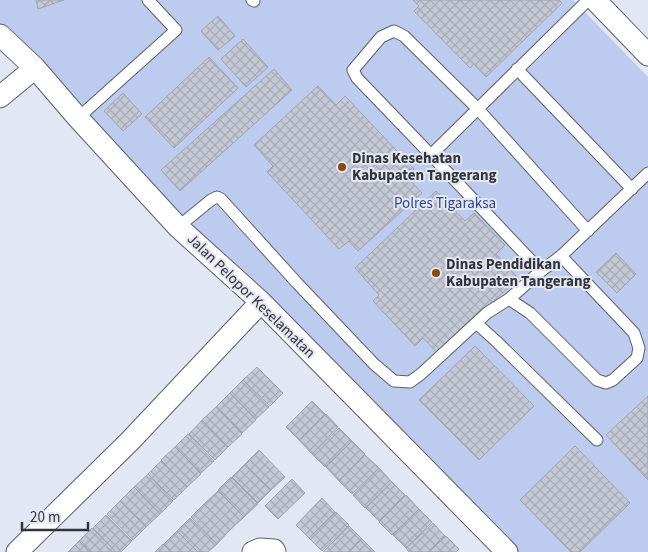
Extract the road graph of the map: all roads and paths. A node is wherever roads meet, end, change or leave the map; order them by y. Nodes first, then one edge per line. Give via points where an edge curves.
1 (148, 0) edge
2 (588, 0) edge
3 (595, 0) edge
4 (0, 35) edge
5 (645, 46) edge
6 (35, 68) junction
7 (518, 69) junction
8 (0, 97) edge
9 (478, 109) junction
10 (78, 118) junction
11 (432, 155) junction
12 (648, 173) edge
13 (632, 189) junction
14 (178, 227) junction
15 (588, 231) junction
16 (561, 256) junction
17 (540, 271) junction
18 (509, 298) junction
19 (261, 302) junction
20 (476, 323) junction
21 (597, 440) dead end
22 (16, 552) edge
23 (253, 552) edge
24 (275, 552) edge
25 (506, 552) edge

1 - 10 lane via 176,30
2 - 7 lane
3 - 5 street
4 - 6 street, Jalan Pelopor Keselamatan
6 - 8 street
6 - 10 street, Jalan Pelopor Keselamatan
7 - 9 lane
7 - 13 lane
9 - 11 lane
9 - 11 lane via 399,32 381,37 353,70 357,78
9 - 15 lane
10 - 14 street, Jalan Pelopor Keselamatan
11 - 17 lane
12 - 13 lane
13 - 15 lane
14 - 19 street, Jalan Pelopor Keselamatan
14 - 20 lane via 211,200 221,199 309,297 394,382 410,382
15 - 16 lane
16 - 17 lane
16 - 18 lane via 634,332 637,358 614,380 606,383 596,380 530,313
17 - 18 lane
18 - 20 lane
19 - 22 street via 130,441
19 - 25 street, Jalan Pelopor Keselamatan
20 - 21 lane
23 - 24 street via 260,549

